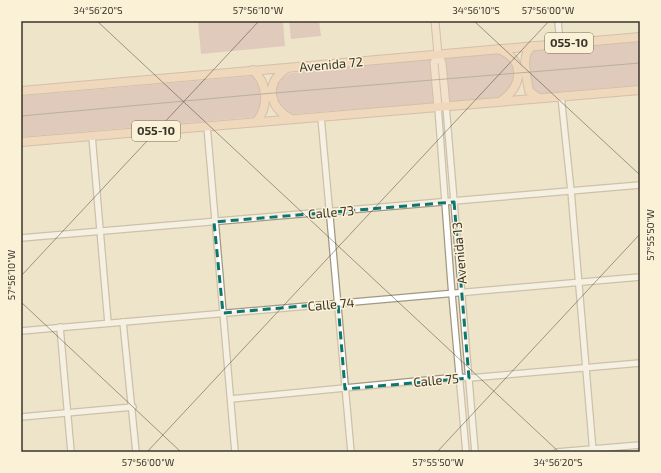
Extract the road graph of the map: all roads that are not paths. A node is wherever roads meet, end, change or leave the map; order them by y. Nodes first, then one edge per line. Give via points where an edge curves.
1 (435, 21) edge
2 (558, 21) edge
3 (640, 37) edge
4 (560, 44) junction
5 (532, 46) junction
6 (498, 49) junction
7 (438, 54) junction
8 (287, 68) junction
9 (253, 70) junction
10 (640, 90) edge
11 (21, 91) edge
12 (562, 96) junction
13 (538, 98) junction
14 (500, 102) junction
15 (442, 107) junction
16 (321, 117) junction
17 (291, 119) junction
18 (256, 122) junction
19 (207, 126) junction
20 (92, 136) junction
21 (21, 142) edge
22 (640, 185) edge
23 (571, 191) junction
24 (446, 202) junction
25 (454, 202) junction
26 (330, 212) junction
27 (214, 222) junction
28 (100, 231) junction
29 (21, 238) edge
30 (640, 277) edge
31 (579, 282) junction
32 (462, 292) junction
33 (452, 293) junction
34 (338, 303) junction
35 (223, 313) junction
36 (123, 322) junction
37 (108, 323) junction
38 (60, 327) junction
39 (21, 331) edge
40 (640, 363) edge
41 (586, 368) junction
42 (459, 377) junction
43 (469, 378) junction
44 (345, 389) junction
45 (231, 398) junction
46 (132, 407) junction
47 (67, 413) junction
48 (21, 417) edge
49 (640, 445) edge
50 (593, 450) edge
51 (71, 452) edge
52 (136, 452) edge
53 (235, 452) edge
54 (351, 452) edge
55 (466, 452) edge
56 (475, 452) edge
57 (558, 452) edge

1 - 7 main road, Avenida 13
2 - 4 street
3 - 4 highway, Avenida 72 / 055-10
4 - 5 highway, Avenida 72 / 055-10
5 - 6 highway, Avenida 72 / 055-10
5 - 13 highway via 526,51 525,57 528,84 529,90
6 - 7 highway, Avenida 72 / 055-10
6 - 14 highway via 509,54 518,73 516,86
7 - 8 highway, Avenida 72 / 055-10
7 - 15 main road, Avenida 13 via 434,63
8 - 9 highway, Avenida 72 / 055-10
8 - 17 highway via 275,80 272,94 277,109
9 - 11 highway, Avenida 72 / 055-10
9 - 18 highway via 262,81 265,109
10 - 12 highway, 055-10
12 - 13 highway, 055-10
12 - 23 street
13 - 14 highway, 055-10
14 - 15 highway, 055-10
15 - 16 highway, 055-10
15 - 24 street, Avenida 13
15 - 25 street, Avenida 13
16 - 17 highway, 055-10
16 - 26 street
17 - 18 highway, 055-10
18 - 19 highway, 055-10
19 - 20 highway, 055-10
19 - 27 street
20 - 21 highway, 055-10
20 - 28 street
22 - 23 street, Calle 73
23 - 25 street, Calle 73
23 - 31 street
24 - 25 street, Calle 73
24 - 26 street, Calle 73
24 - 33 street, Avenida 13
25 - 32 street, Avenida 13
26 - 27 street, Calle 73
26 - 34 street
27 - 28 street, Calle 73
27 - 35 street
28 - 29 street, Calle 73
28 - 37 street
30 - 31 street, Calle 74
31 - 32 street, Calle 74
31 - 41 street
32 - 33 street, Calle 74
32 - 43 street, Avenida 13
33 - 34 street, Calle 74
33 - 42 street, Avenida 13
34 - 35 street, Calle 74
34 - 44 street
35 - 36 street, Calle 74
35 - 45 street
36 - 37 street, Calle 74
36 - 46 street
37 - 38 street, Calle 74
38 - 39 street, Calle 74
38 - 47 street
40 - 41 street, Calle 75
41 - 43 street, Calle 75
41 - 50 street
42 - 43 street, Calle 75
42 - 44 street, Calle 75
42 - 55 street, Avenida 13
43 - 56 street, Avenida 13
44 - 45 street, Calle 75
44 - 54 street
45 - 53 street
46 - 47 street
46 - 52 street
47 - 48 street
47 - 51 street
49 - 50 street
50 - 57 street

